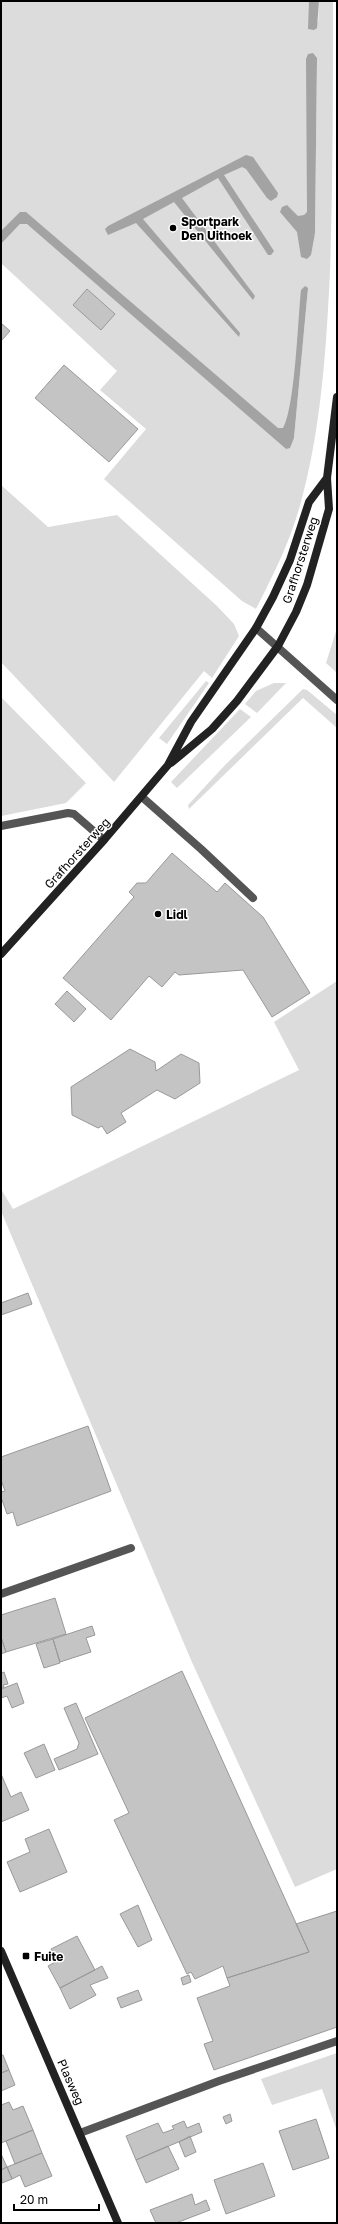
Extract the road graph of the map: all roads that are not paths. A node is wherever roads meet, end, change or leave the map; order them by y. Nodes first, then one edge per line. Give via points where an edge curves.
1 (337, 397) edge
2 (327, 478) junction
3 (256, 628) junction
4 (278, 646) junction
5 (337, 700) edge
6 (168, 765) junction
7 (142, 797) junction
8 (1, 826) edge
9 (104, 840) junction
10 (252, 898) dead end
11 (1, 954) edge
12 (131, 1548) dead end
13 (1, 1594) edge
14 (1, 1951) edge
15 (337, 2041) edge
16 (80, 2133) junction
17 (118, 2223) edge

1 - 2 main road, Grafhorsterweg
2 - 3 main road, Grafhorsterweg via 309,502 290,560
2 - 4 main road, Grafhorsterweg via 329,509 322,540 307,585
3 - 4 street
3 - 6 main road, Grafhorsterweg via 191,722
4 - 5 street
4 - 6 main road, Grafhorsterweg via 237,701 212,729
6 - 7 main road, Grafhorsterweg
7 - 9 main road, Grafhorsterweg
7 - 10 street via 201,848
8 - 9 street via 68,813 74,814
9 - 11 main road, Grafhorsterweg
12 - 13 street
14 - 16 main road, Plasweg
15 - 16 street via 219,2081
16 - 17 main road, Plasweg

